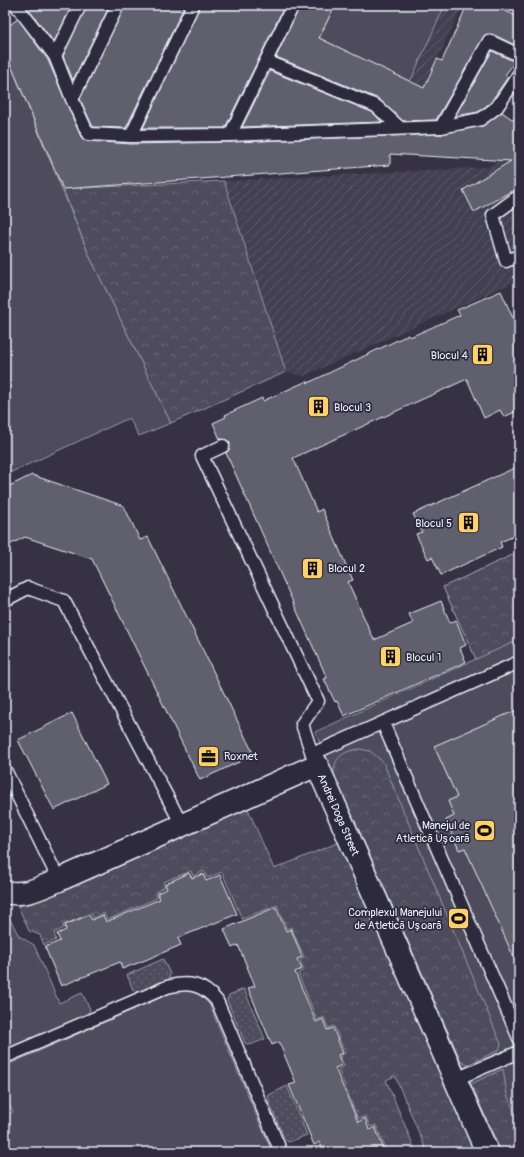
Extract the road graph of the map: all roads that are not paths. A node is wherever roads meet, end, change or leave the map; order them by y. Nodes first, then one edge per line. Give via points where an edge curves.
1 (16, 5) edge
2 (80, 5) edge
3 (118, 5) edge
4 (193, 5) edge
5 (293, 5) edge
6 (519, 55) edge
7 (55, 56) junction
8 (266, 61) junction
9 (519, 74) edge
10 (72, 99) junction
11 (399, 127) junction
12 (441, 127) junction
13 (230, 135) junction
14 (131, 136) junction
15 (519, 196) edge
16 (519, 256) edge
17 (223, 446) dead end
18 (5, 600) edge
19 (519, 662) edge
20 (383, 723) junction
21 (315, 759) junction
22 (5, 770) edge
23 (182, 825) junction
24 (60, 880) junction
25 (5, 892) edge
26 (519, 1038) edge
27 (519, 1052) edge
28 (5, 1057) edge
29 (456, 1079) junction
30 (281, 1152) edge
31 (487, 1152) edge

1 - 7 lane
2 - 7 lane
3 - 10 lane
4 - 14 lane
5 - 8 lane
6 - 12 lane via 489,41
7 - 10 lane
8 - 11 lane via 376,106
8 - 13 lane
9 - 12 lane via 497,107 481,119
10 - 14 lane via 88,134
11 - 12 lane
11 - 13 lane
13 - 14 lane
15 - 16 lane via 493,215 506,261
17 - 21 lane via 202,456 318,701 302,724
18 - 23 lane via 28,588 64,601
19 - 20 lane
20 - 21 lane
20 - 26 lane
21 - 23 street, Andrei Doga Street
21 - 29 street, Andrei Doga Street
22 - 24 lane
23 - 24 street, Andrei Doga Street
24 - 25 street, Andrei Doga Street via 29,892
27 - 29 lane
28 - 30 lane via 167,987 179,983 202,987 217,1001
29 - 31 street, Andrei Doga Street

